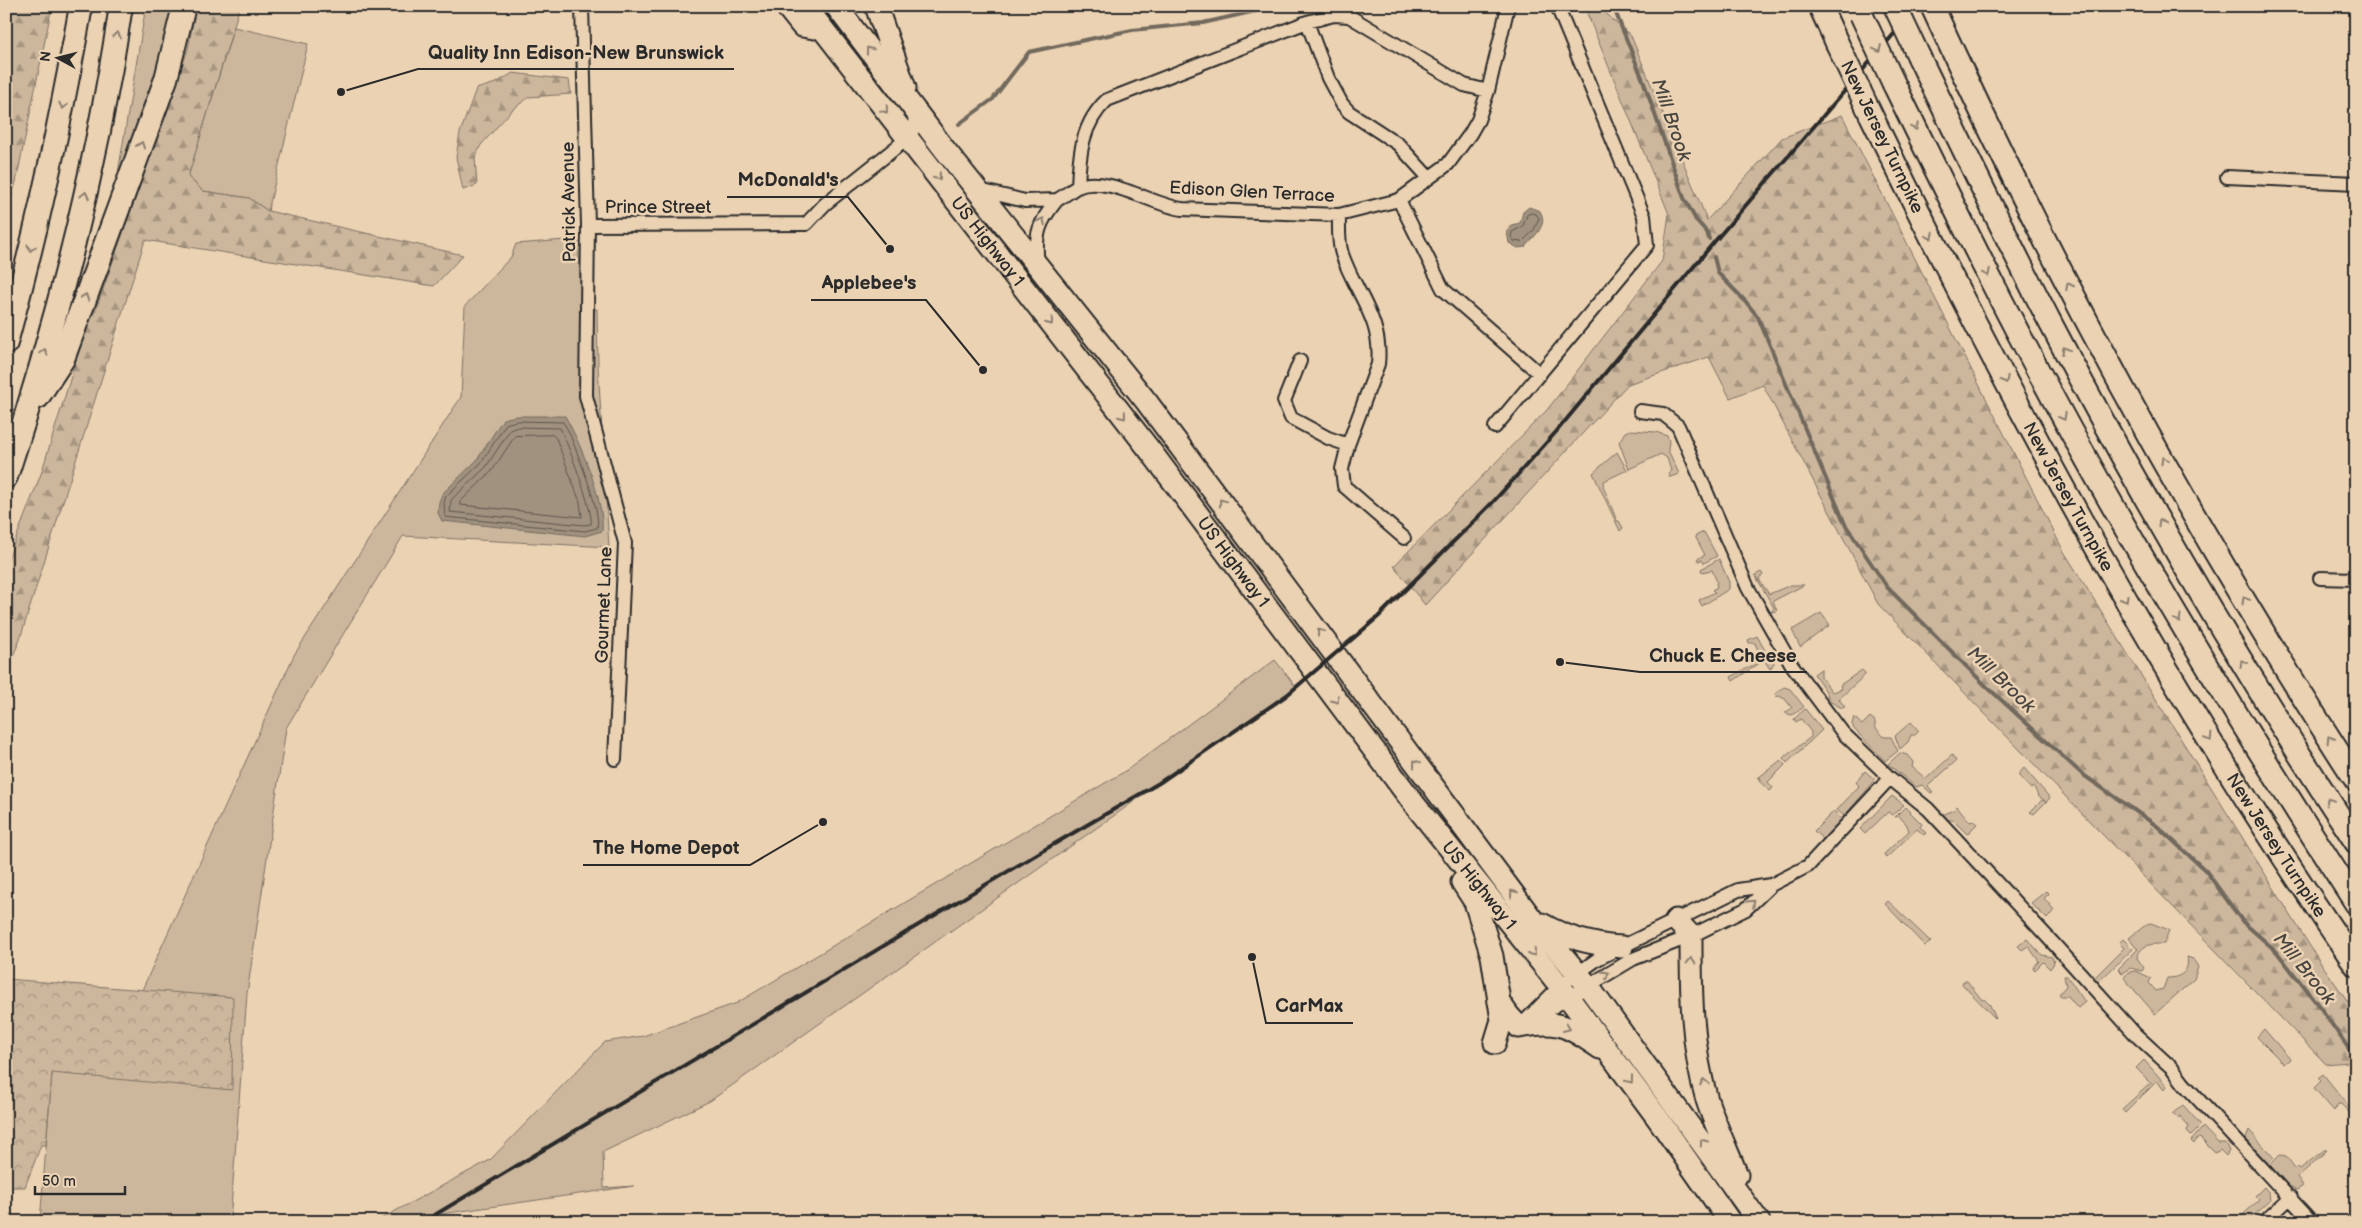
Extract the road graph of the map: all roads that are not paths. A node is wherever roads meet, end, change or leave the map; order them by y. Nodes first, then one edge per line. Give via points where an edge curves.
1 (82, 6) edge
2 (121, 6) edge
3 (184, 6) edge
4 (582, 6) edge
5 (786, 6) edge
6 (805, 6) edge
7 (836, 6) edge
8 (876, 6) edge
9 (1508, 6) edge
10 (1557, 6) edge
11 (1820, 6) edge
12 (1895, 6) edge
13 (1932, 6) edge
14 (1860, 10) edge
15 (1307, 22) junction
16 (823, 30) junction
17 (1488, 91) junction
18 (912, 107) junction
19 (908, 138) junction
20 (2227, 177) dead end
21 (1429, 178) junction
22 (2356, 182) edge
23 (1078, 187) junction
24 (978, 190) junction
25 (1057, 200) junction
26 (1399, 200) junction
27 (1339, 215) junction
28 (588, 225) junction
29 (1039, 269) junction
30 (6, 343) edge
31 (1300, 361) dead end
32 (1540, 374) junction
33 (586, 396) joint
34 (1640, 411) dead end
35 (26, 416) junction
36 (1495, 427) dead end
37 (1348, 445) junction
38 (6, 477) edge
39 (1404, 538) dead end
40 (2320, 578) dead end
41 (2356, 579) edge
42 (616, 759) dead end
43 (1890, 778) junction
44 (2356, 780) edge
45 (1415, 805) junction
46 (2356, 842) edge
47 (1771, 885) junction
48 (2356, 904) edge
49 (1532, 919) junction
50 (1676, 920) junction
51 (1691, 936) junction
52 (1622, 947) junction
53 (2356, 965) edge
54 (1583, 978) junction
55 (1564, 992) junction
56 (1498, 1000) junction
57 (1520, 1027) junction
58 (1496, 1043) dead end
59 (1611, 1055) junction
60 (2291, 1197) junction
61 (1755, 1216) edge
62 (1730, 1222) edge
63 (2264, 1222) edge
64 (2312, 1222) edge

1 -> 30 highway via 43,201
35 -> 2 highway via 80,217
35 -> 3 highway via 63,360 166,79
4 - 28 street, Patrick Avenue
5 - 16 highway via 802,26
6 - 16 highway, US Highway 1
18 -> 7 highway
8 - 18 highway
9 - 17 street, Edison Glen Terrace
10 - 32 street via 1644,216 1648,245
11 -> 53 highway, New Jersey Turnpike, bridge via 1992,355 2124,596 2263,824
46 -> 12 highway, bridge via 2250,675 2118,448 2038,299
44 -> 13 highway via 2212,546 2143,423 2023,196
14 -> 48 highway, New Jersey Turnpike, bridge via 2015,327 2097,477 2221,692
15 - 17 street via 1334,15 1349,16 1464,84
15 - 21 street via 1328,78 1342,104 1398,144
15 - 23 street via 1107,100 1086,129
16 -> 19 highway, US Highway 1
17 - 21 street, Edison Glen Terrace via 1478,120 1460,150
18 - 19 street via 914,130
18 - 24 highway
19 - 28 street, Prince Street via 825,204 806,224
19 -> 45 highway, US Highway 1 via 1152,453
20 - 22 street
21 - 26 street, Edison Glen Terrace
23 - 25 street, Edison Glen Terrace
23 - 27 street, Edison Glen Terrace via 1097,185 1124,190 1162,206 1182,209
24 - 25 street, Edison Glen Terrace via 1025,201
24 - 29 highway
29 -> 25 street, Edison Glen Terrace via 1038,230 1045,214
26 - 27 street, Edison Glen Terrace
26 - 32 street via 1443,289
27 - 37 street via 1342,254 1372,317 1380,350 1374,377
28 - 33 street, Patrick Avenue
49 -> 29 highway via 1152,409
31 - 37 street via 1284,401 1291,418
32 - 36 street
33 - 42 street, Gourmet Lane via 625,543
34 - 43 street via 1663,414 1678,426 1748,588 1792,665 1843,733
35 - 38 highway
37 - 39 street via 1342,469 1344,486
40 - 41 street
43 - 47 street via 1808,866
43 - 60 street via 1928,809 2136,1035 2172,1068
45 -> 55 highway, US Highway 1
45 - 56 highway via 1475,902 1492,956
47 - 50 street via 1738,890
51 -> 47 street via 1746,909
49 - 52 highway via 1562,936 1595,945
49 - 54 highway
50 - 51 highway
50 - 52 street
54 -> 51 street
61 -> 51 highway via 1707,1099 1691,1006
52 - 54 street via 1599,958
54 - 55 street
54 - 55 street
61 -> 54 highway
55 - 57 street
55 - 59 highway, US Highway 1
56 - 57 highway
56 - 58 highway via 1502,1020
57 -> 59 highway via 1555,1023
59 -> 62 highway, US Highway 1
60 - 63 street
60 - 64 street

